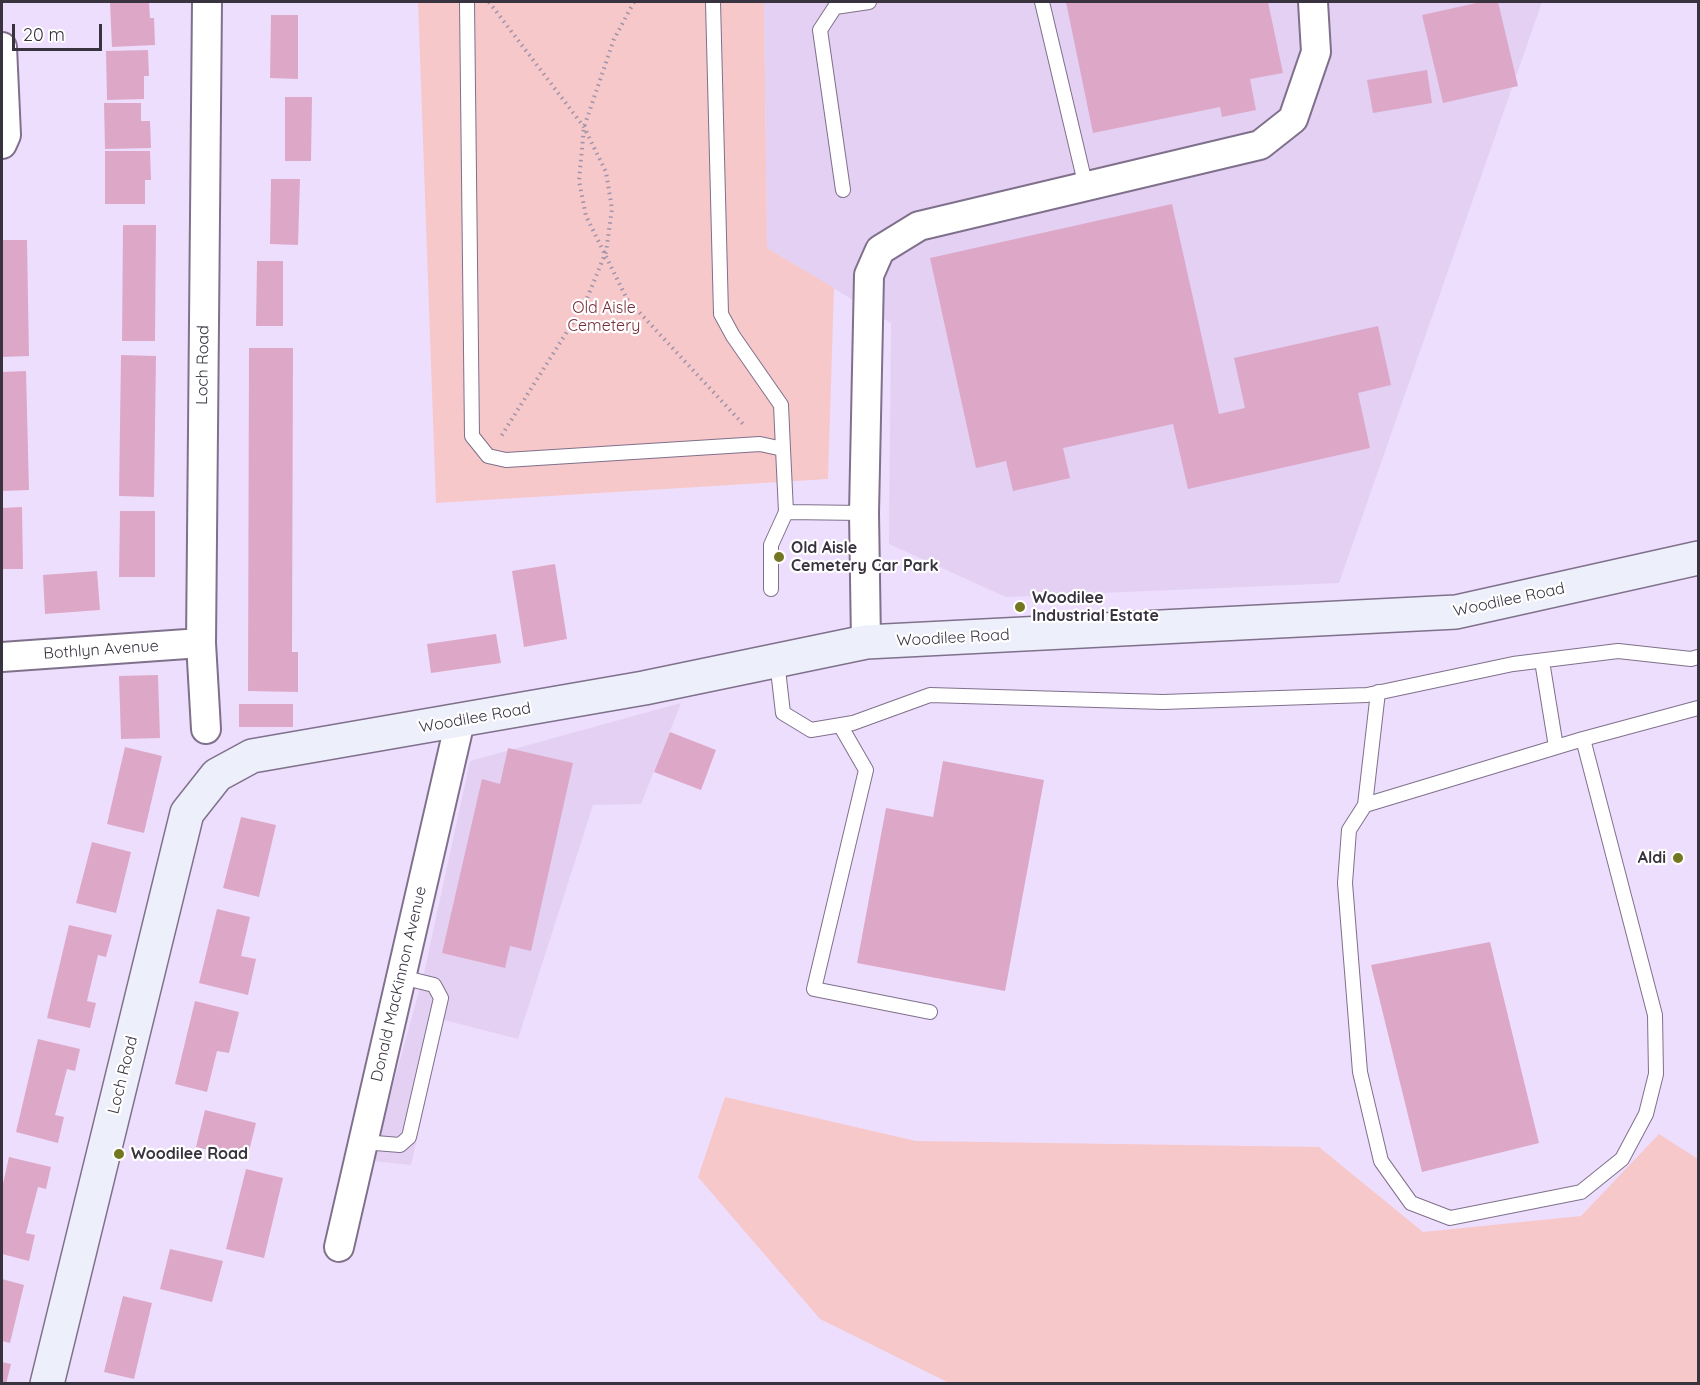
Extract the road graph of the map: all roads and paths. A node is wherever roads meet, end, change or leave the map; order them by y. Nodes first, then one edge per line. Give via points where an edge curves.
1 (207, 2) edge
2 (467, 2) edge
3 (489, 2) edge
4 (634, 2) edge
5 (713, 2) edge
6 (869, 2) edge
7 (1042, 2) edge
8 (1313, 2) edge
9 (2, 47) edge
10 (584, 127) junction
11 (2, 144) edge
12 (1086, 187) junction
13 (843, 190) dead end
14 (606, 252) junction
15 (760, 444) junction
16 (783, 449) junction
17 (488, 456) junction
18 (786, 512) junction
19 (864, 513) junction
20 (1698, 558) edge
21 (771, 589) dead end
22 (866, 642) junction
23 (201, 643) junction
24 (2, 657) edge
25 (1698, 657) edge
26 (777, 660) junction
27 (1542, 661) junction
28 (1378, 692) junction
29 (1698, 708) edge
30 (460, 721) junction
31 (840, 725) junction
32 (206, 729) dead end
33 (1582, 739) junction
34 (1556, 747) junction
35 (217, 775) joint
36 (1365, 805) junction
37 (401, 977) junction
38 (930, 1012) dead end
39 (363, 1142) junction
40 (339, 1247) dead end
41 (47, 1383) edge

1 - 23 street, Loch Road
2 - 17 lane via 472,436
3 - 10 path
4 - 10 path via 614,39
5 - 16 lane via 722,314 781,405
6 - 13 lane via 835,8 820,30
7 - 12 lane
8 - 12 street via 1316,52 1293,119 1260,145
9 - 11 street via 6,135
10 - 14 path via 606,172 612,209
10 - 14 path via 579,181 586,216
12 - 19 street via 919,226 880,250 869,275
14 - 15 path via 627,299
14 - 17 path via 585,303
15 - 16 lane
15 - 17 lane via 507,460
16 - 18 lane
18 - 19 lane
18 - 21 lane via 771,545
19 - 22 street
20 - 22 street, Woodilee Road via 1456,612
22 - 26 street, Woodilee Road
23 - 24 street, Bothlyn Avenue
23 - 32 street, Loch Road
25 - 27 lane via 1618,651
26 - 30 street, Woodilee Road
26 - 31 lane via 783,713 811,730
27 - 28 lane
27 - 34 lane
28 - 31 lane via 1163,702 930,695
28 - 36 lane
29 - 33 lane
30 - 35 street, Woodilee Road via 252,756
30 - 37 street, Donald MacKinnon Avenue
31 - 38 lane via 866,770 814,989
33 - 34 lane
33 - 36 lane via 1655,1015 1656,1074 1646,1114 1622,1159 1581,1192 1450,1218 1411,1203 1381,1161 1360,1072 1345,883 1349,830
34 - 36 lane
35 - 41 street, Loch Road via 188,813
37 - 39 street, Donald MacKinnon Avenue
37 - 39 lane via 434,985 441,998 410,1137 400,1145
39 - 40 street, Donald MacKinnon Avenue

